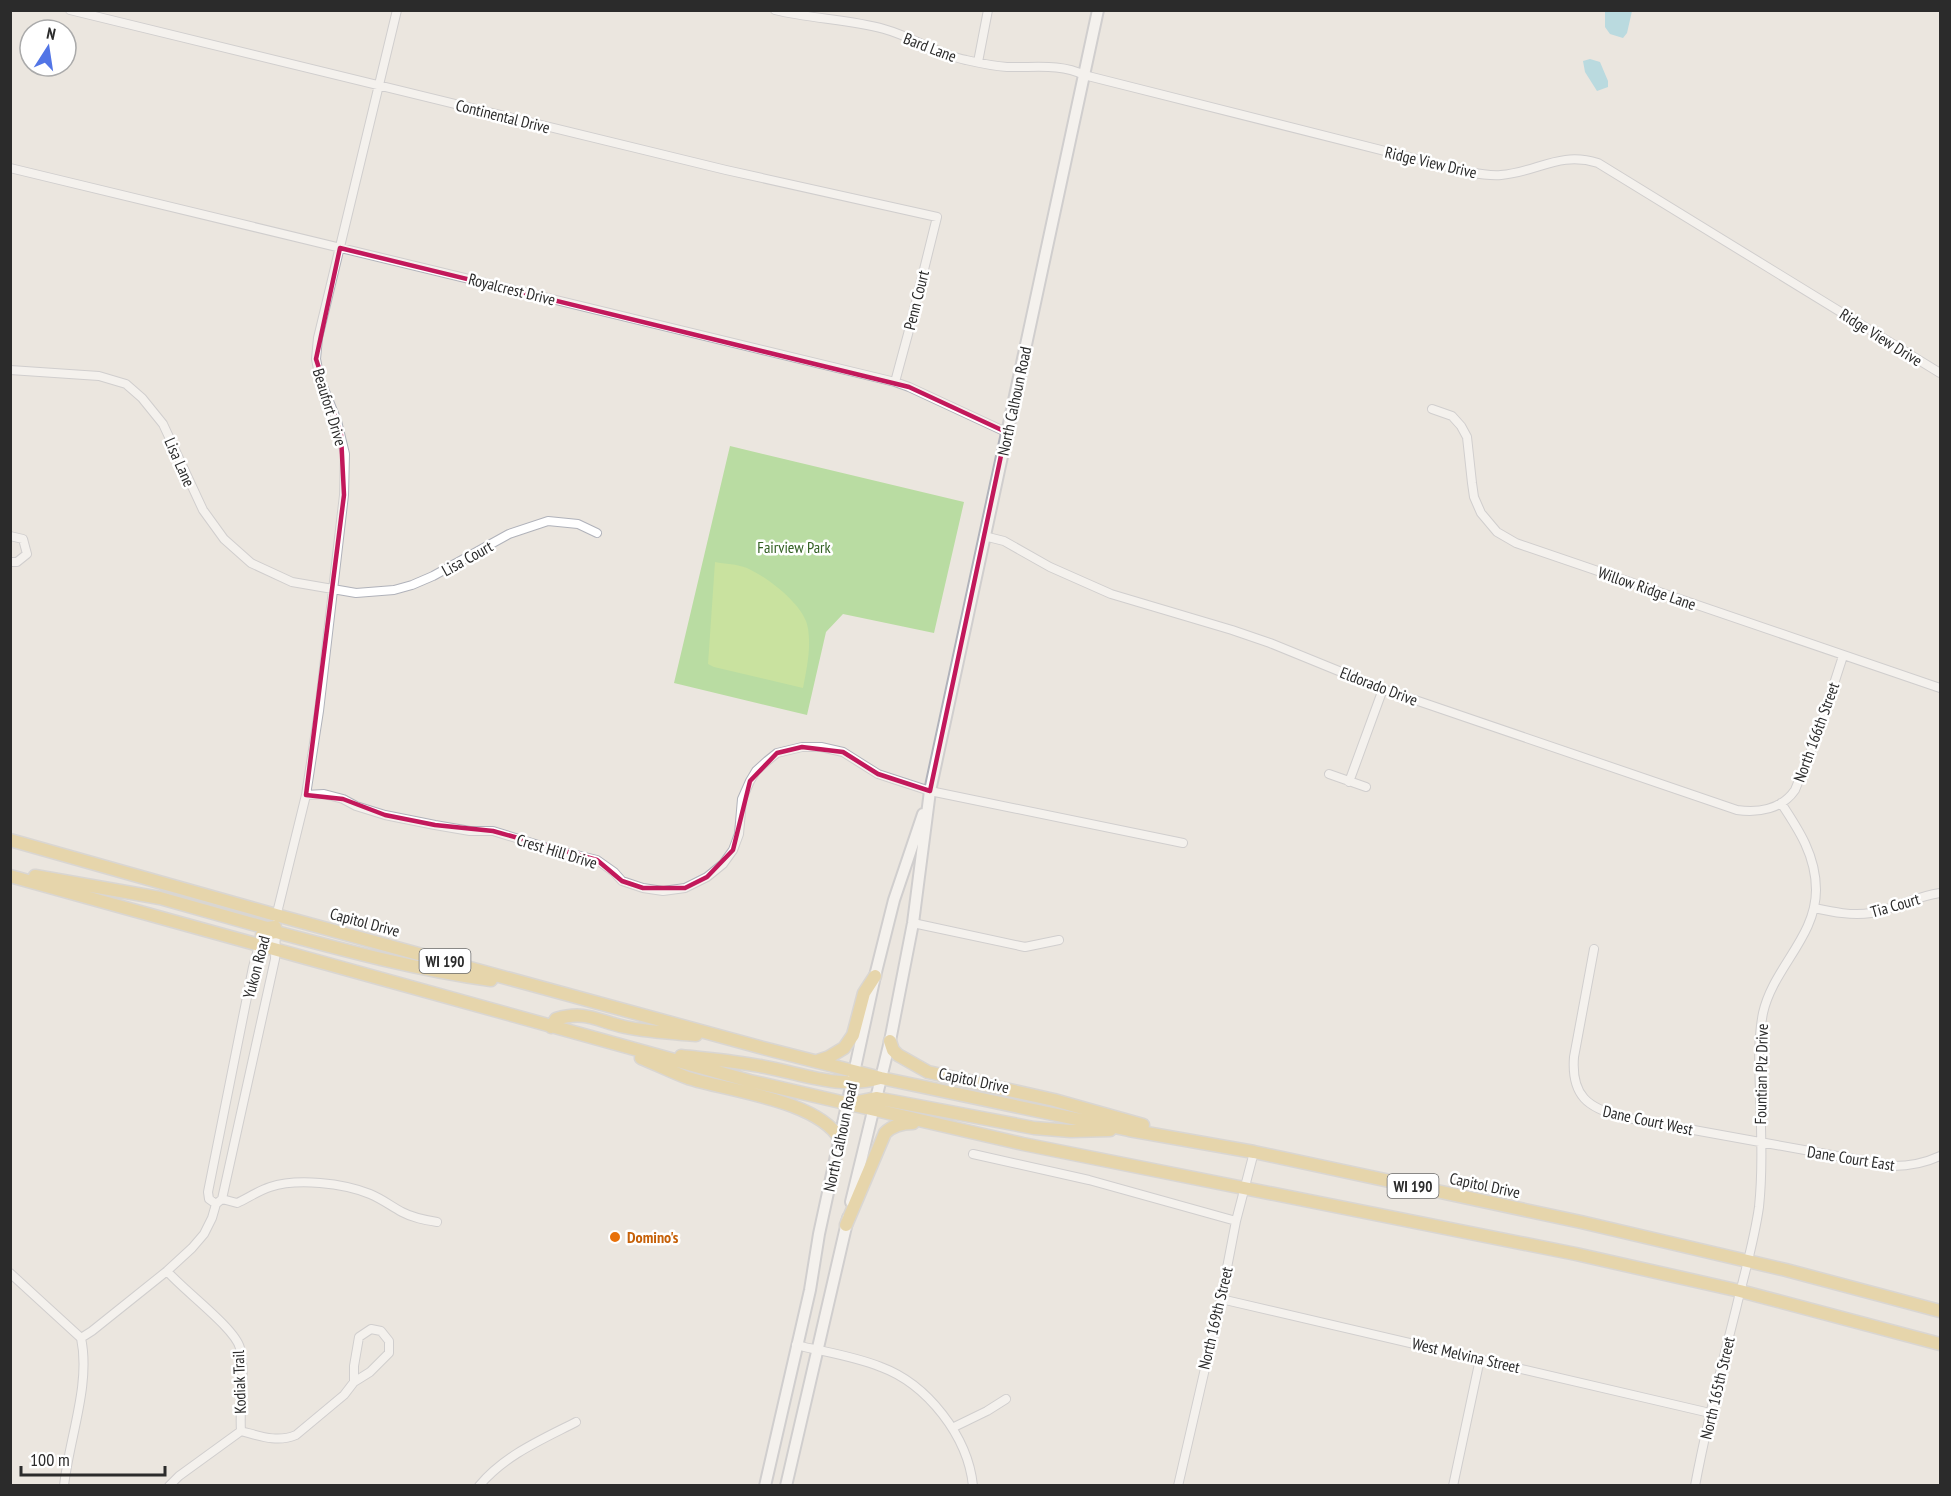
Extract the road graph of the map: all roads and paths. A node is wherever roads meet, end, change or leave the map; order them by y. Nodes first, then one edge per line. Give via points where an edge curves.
1 (70, 10) edge
2 (397, 10) edge
3 (776, 10) edge
4 (988, 10) edge
5 (1098, 10) edge
6 (978, 62) junction
7 (1084, 75) junction
8 (379, 85) junction
9 (10, 168) edge
10 (936, 217) joint
11 (340, 248) junction
12 (10, 370) edge
13 (1941, 373) edge
14 (894, 382) junction
15 (1432, 409) dead end
16 (1006, 432) junction
17 (597, 533) dead end
18 (10, 536) edge
19 (984, 536) junction
20 (10, 562) edge
21 (333, 589) junction
22 (1843, 656) junction
23 (1941, 688) edge
24 (1383, 689) junction
25 (1329, 774) dead end
26 (1350, 782) junction
27 (1366, 787) dead end
28 (930, 791) junction
29 (306, 795) junction
30 (1781, 803) junction
31 (10, 840) edge
32 (1183, 843) dead end
33 (10, 874) edge
34 (1941, 893) edge
35 (1814, 908) junction
36 (913, 923) junction
37 (269, 931) junction
38 (1059, 940) dead end
39 (1594, 950) dead end
40 (276, 951) junction
41 (875, 976) junction
42 (551, 1027) junction
43 (722, 1036) junction
44 (604, 1041) junction
45 (890, 1041) junction
46 (641, 1051) junction
47 (815, 1061) junction
48 (853, 1077) junction
49 (881, 1078) junction
50 (848, 1104) junction
51 (875, 1104) junction
52 (926, 1122) junction
53 (1129, 1130) junction
54 (840, 1139) junction
55 (1202, 1141) junction
56 (1761, 1142) junction
57 (1254, 1152) junction
58 (973, 1154) dead end
59 (1941, 1156) edge
60 (1246, 1188) junction
61 (219, 1201) junction
62 (1236, 1221) junction
63 (437, 1222) dead end
64 (846, 1225) junction
65 (1748, 1261) junction
66 (167, 1272) junction
67 (10, 1273) edge
68 (1740, 1292) junction
69 (1221, 1299) junction
70 (1941, 1311) edge
71 (81, 1338) junction
72 (1941, 1344) edge
73 (796, 1345) junction
74 (817, 1350) junction
75 (1480, 1359) junction
76 (354, 1382) junction
77 (1006, 1399) dead end
78 (1710, 1413) junction
79 (576, 1422) dead end
80 (952, 1428) junction
81 (241, 1431) junction
82 (64, 1485) edge
83 (169, 1485) edge
84 (479, 1485) edge
85 (765, 1485) edge
86 (786, 1485) edge
87 (973, 1485) edge
88 (1178, 1485) edge
89 (1453, 1485) edge
90 (1695, 1485) edge

1 - 8 street, Continental Drive
2 - 8 street, Beaufort Drive
3 - 6 street, Bard Lane via 885,29 949,56
4 - 6 street
5 - 7 street, North Calhoun Road
6 - 7 street, Bard Lane via 1005,67 1063,68
7 - 13 street, Ridge View Drive via 1468,172 1500,176 1568,159 1598,163
7 - 16 street, North Calhoun Road
8 - 10 street, Continental Drive
8 - 11 street, Beaufort Drive
9 - 11 street, Royalcrest Drive
10 - 14 street, Penn Court
11 - 14 street, Royalcrest Drive
11 - 21 street, Beaufort Drive via 322,317 316,360 345,454
12 - 21 street, Lisa Lane via 99,376 126,384 163,424 196,498 224,539 251,563 292,582
14 - 16 street, Royalcrest Drive
15 - 22 street, Willow Ridge Lane via 1452,416 1467,437 1474,497 1497,532 1534,550
16 - 19 street, North Calhoun Road
17 - 21 street, Lisa Court via 578,524 548,521 509,534 412,585 356,593
18 - 20 street via 23,539 27,554
19 - 24 street, Eldorado Drive via 1004,541 1111,594 1241,633
19 - 28 street, North Calhoun Road
21 - 29 street, Beaufort Drive
22 - 23 street, Willow Ridge Lane
22 - 30 street, North 166th Street via 1804,771 1790,798
24 - 26 street
24 - 30 street, Eldorado Drive via 1724,806 1750,812
25 - 26 street
26 - 27 street
28 - 29 street, Crest Hill Drive via 878,774 843,752 802,747 777,753 750,781 742,799 739,834 723,864 685,888 663,891 622,881 597,860 493,831 435,825 385,815 343,798
28 - 32 street, Crest Hill Drive
28 - 36 street, North Calhoun Road
28 - 41 street, North Calhoun Road via 894,900
29 - 37 street, Beaufort Drive
30 - 35 street, Fountian Plz Drive via 1810,855 1815,878
31 - 37 main road, WI 190
33 - 37 main road, WI 190
33 - 37 main road via 160,898
34 - 35 street, Tia Court via 1872,913 1848,914
35 - 56 street, Fountian Plz Drive via 1805,933 1773,983 1762,1015
36 - 38 street via 1025,947
36 - 45 street, North Calhoun Road
37 - 40 main road, WI 190
37 - 40 street, Yukon Road
37 - 43 main road via 447,974 540,987
37 - 61 street, Yukon Road via 208,1192 209,1199
39 - 56 street, Dane Court West via 1572,1074 1587,1102 1622,1117
40 - 42 main road, WI 190
40 - 61 street, Yukon Road
41 - 47 main road via 864,993 853,1035 844,1048
41 - 48 street, North Calhoun Road
42 - 43 main road via 556,1019 572,1014 658,1033
42 - 44 main road, WI 190
43 - 47 main road
44 - 46 main road, WI 190
44 - 54 main road via 688,1078 797,1108 825,1123
45 - 49 street, North Calhoun Road
45 - 55 main road via 898,1055 928,1072 1054,1100
46 - 48 main road via 761,1066 805,1077
46 - 50 main road, WI 190
47 - 48 main road
48 - 49 main road via 866,1082
48 - 50 street, North Calhoun Road
49 - 51 street, North Calhoun Road
49 - 53 main road, Capitol Drive / WI 190
50 - 51 main road
50 - 54 street, North Calhoun Road
51 - 52 main road, WI 190
51 - 53 main road via 1034,1128
51 - 64 street, North Calhoun Road
52 - 60 main road, WI 190
52 - 64 main road via 898,1125 885,1133
53 - 55 main road, Capitol Drive / WI 190
54 - 73 street, North Calhoun Road
55 - 57 main road, Capitol Drive / WI 190
56 - 59 street, Dane Court East via 1893,1166 1914,1165
56 - 65 street, Fountian Plz Drive via 1758,1209
57 - 60 street, North 169th Street
57 - 65 main road, Capitol Drive / WI 190
58 - 62 street via 1089,1180
60 - 62 street, North 169th Street
60 - 68 main road, WI 190 via 1576,1254
61 - 63 street via 237,1203 258,1192 302,1182 368,1193 403,1213
61 - 66 street, Yukon Road via 204,1234
62 - 69 street, North 169th Street
64 - 74 street, North Calhoun Road
65 - 68 street, Fountian Plz Drive
65 - 70 main road, Capitol Drive / WI 190
66 - 71 street, Yukon Road
66 - 81 street, Kodiak Trail via 236,1337 242,1357
67 - 71 street
68 - 72 main road, WI 190
68 - 78 street, North 165th Street
69 - 75 street, West Melvina Street
69 - 88 street, North 169th Street
71 - 82 street via 81,1391
73 - 74 street
73 - 85 street, North Calhoun Road
74 - 80 street via 857,1359 899,1375 914,1384
74 - 86 street, North Calhoun Road
75 - 78 street, West Melvina Street
75 - 89 street
76 - 76 street via 389,1353 389,1341 381,1331 371,1329 359,1337
76 - 81 street via 344,1395 287,1439
77 - 80 street
78 - 90 street, North 165th Street
79 - 84 street via 511,1455
80 - 87 street
81 - 83 street, Kodiak Trail

